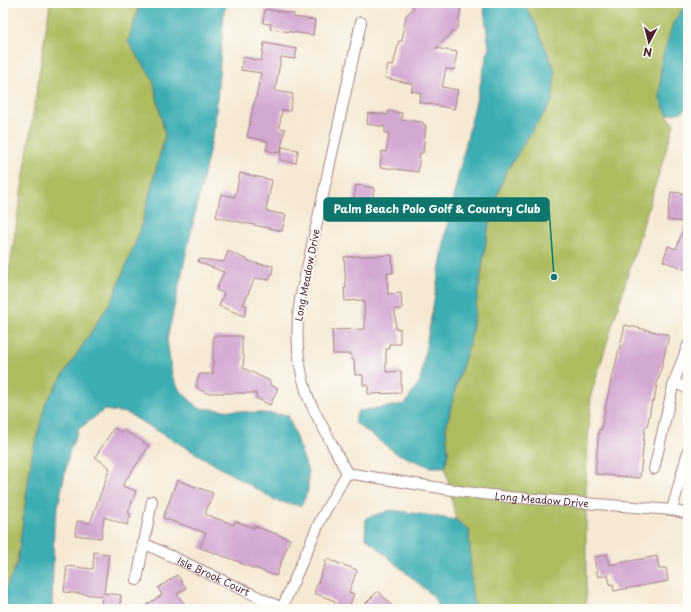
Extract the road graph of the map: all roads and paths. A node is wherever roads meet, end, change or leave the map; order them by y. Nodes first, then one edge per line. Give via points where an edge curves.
1 (361, 22) dead end
2 (688, 344) edge
3 (674, 382) junction
4 (688, 389) edge
5 (688, 451) edge
6 (654, 469) dead end
7 (347, 473) junction
8 (152, 501) dead end
9 (672, 510) junction
10 (688, 514) edge
11 (144, 543) junction
12 (137, 580) dead end
13 (283, 608) edge

1 - 7 street, Long Meadow Drive via 300,300 296,332 298,356 307,394
2 - 3 street
3 - 4 street
3 - 6 street
5 - 9 street
7 - 9 street, Long Meadow Drive via 465,492
7 - 13 street via 326,508
8 - 11 street
9 - 10 street, Long Meadow Drive
11 - 12 street
11 - 13 street, Isle Brook Court

